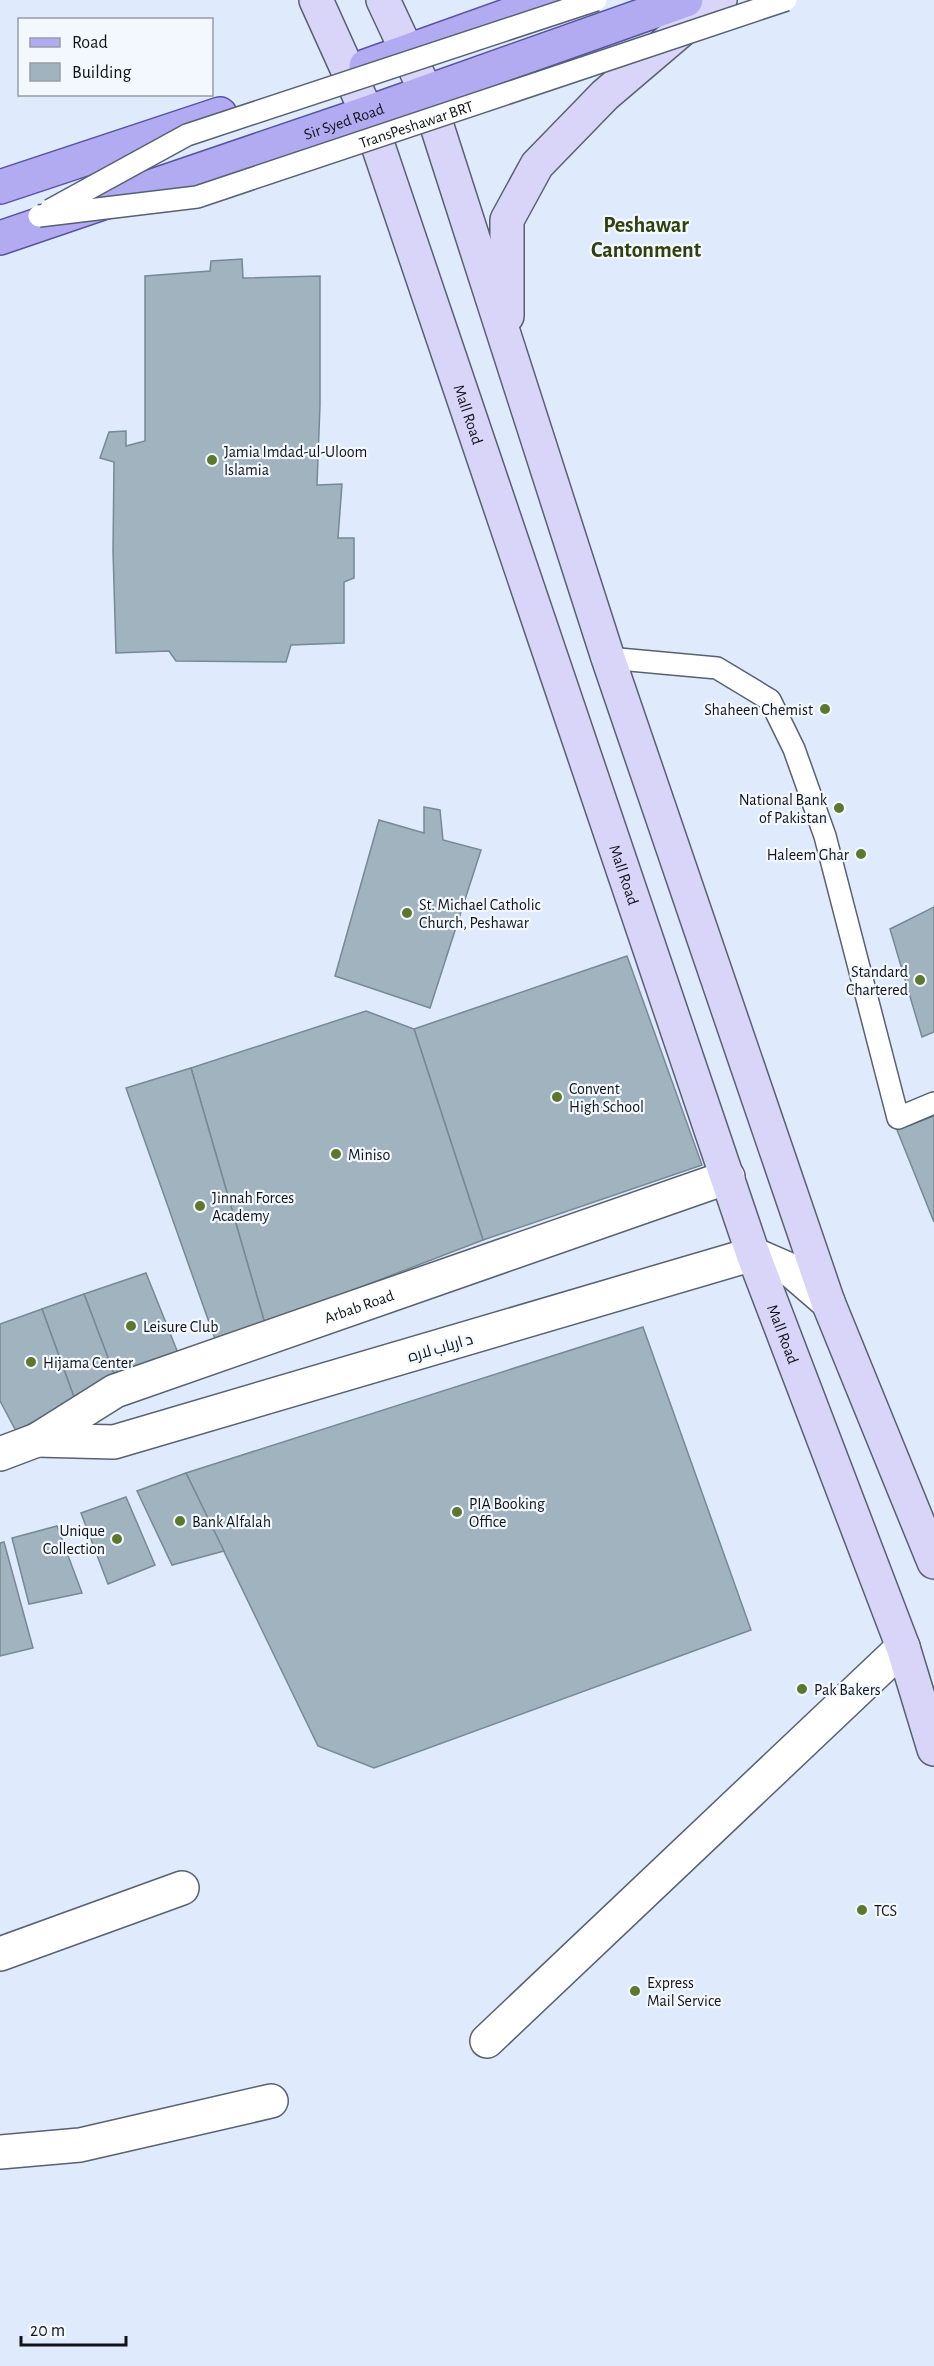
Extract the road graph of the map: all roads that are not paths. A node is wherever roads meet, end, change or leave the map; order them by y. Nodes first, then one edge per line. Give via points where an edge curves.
1 (316, 0) edge
2 (383, 0) edge
3 (551, 0) edge
4 (596, 0) edge
5 (687, 0) edge
6 (720, 0) edge
7 (786, 0) edge
8 (407, 51) junction
9 (349, 72) junction
10 (426, 92) junction
11 (367, 113) junction
12 (0, 187) edge
13 (39, 216) junction
14 (0, 229) edge
15 (0, 238) edge
16 (508, 350) junction
17 (608, 658) junction
18 (934, 1103) edge
19 (728, 1177) junction
20 (753, 1254) junction
21 (828, 1302) junction
22 (37, 1440) junction
23 (0, 1454) edge
24 (934, 1562) edge
25 (903, 1647) junction
26 (934, 1749) edge
27 (182, 1888) dead end
28 (0, 1954) edge
29 (487, 2041) dead end
30 (271, 2101) dead end
31 (0, 2152) edge

1 - 9 main road, Mall Road
2 - 8 main road
3 - 8 main road
4 - 13 lane, TransPeshawar BRT, bridge via 187,135
5 - 10 main road, Sir Syed Road
6 - 16 main road via 605,95 537,165 507,220
7 - 13 lane, TransPeshawar BRT, bridge via 197,196
8 - 9 main road
8 - 10 main road
9 - 11 main road, Mall Road
9 - 12 main road
10 - 11 main road, Sir Syed Road
10 - 16 main road
11 - 15 main road, Sir Syed Road
11 - 19 main road, Mall Road
13 - 14 lane, TransPeshawar BRT
16 - 17 main road
17 - 18 lane via 717,668 770,700 794,749 825,836 898,1118
17 - 21 main road
19 - 20 main road, Mall Road
19 - 22 street, Arbab Road via 115,1391
20 - 21 street via 792,1271
20 - 22 street, د ارباب لاره via 114,1442
20 - 25 main road, Mall Road
21 - 24 main road
22 - 23 street, Arbab Road
25 - 26 main road, Mall Road
25 - 29 street
27 - 28 street
30 - 31 street via 80,2145

